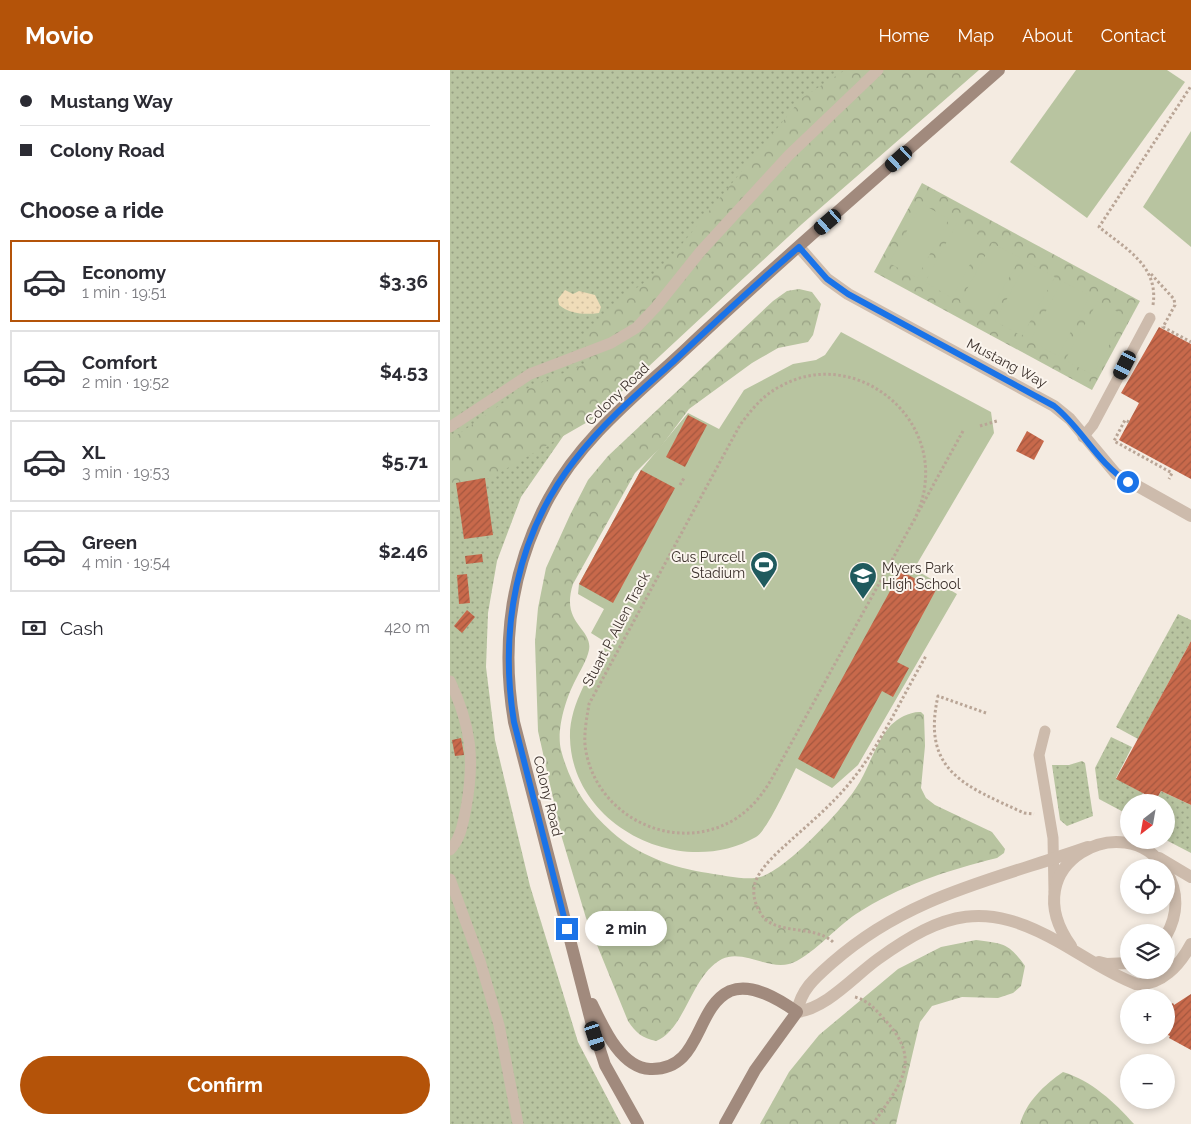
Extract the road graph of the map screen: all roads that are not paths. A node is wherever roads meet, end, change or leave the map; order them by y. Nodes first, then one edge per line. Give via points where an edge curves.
1 (878, 70) edge
2 (999, 70) edge
3 (799, 247) junction
4 (1150, 318) road end
5 (450, 427) edge
6 (1083, 437) junction
7 (1191, 516) edge
8 (450, 681) edge
9 (1045, 731) dead end
10 (1088, 847) junction
11 (450, 850) edge
12 (1145, 850) junction
13 (1054, 859) junction
14 (1154, 859) edge
15 (1191, 877) edge
16 (450, 879) edge
17 (1054, 892) junction
18 (1175, 894) edge
19 (1173, 924) edge
20 (1191, 944) edge
21 (1086, 958) junction
22 (1120, 963) edge
23 (581, 979) junction
24 (797, 1012) junction
25 (518, 1124) edge
26 (638, 1124) edge
27 (725, 1124) edge

1 - 5 lane via 788,155 636,328 611,343 530,374
2 - 3 street, Colony Road
3 - 6 street, Mustang Way via 838,288 1054,406 1070,419
3 - 23 street, Colony Road via 642,389 585,447 548,499 523,559 508,635 511,706
4 - 6 lane via 1097,419
6 - 7 street, Mustang Way via 1118,476
8 - 11 lane via 465,721 472,759 460,833
9 - 13 lane via 1039,755 1054,838
10 - 12 street via 1107,842 1126,843
10 - 13 street
10 - 17 street via 1072,858 1060,874
12 - 14 street
12 - 15 street
13 - 17 lane
13 - 24 street via 928,900 897,917 850,948 804,989
16 - 25 lane via 499,1025
17 - 21 street via 1054,912 1059,930
18 - 19 street
20 - 21 street via 1170,972 1152,983 1131,982
21 - 22 street via 1107,964
21 - 24 street via 1018,922 986,915 957,918 917,935 864,970 821,1005
23 - 24 street, Colony Road via 615,1044 630,1061 647,1069 664,1068 684,1057 716,1003 731,991 742,988 754,990
23 - 26 street, Colony Road via 605,1065
24 - 27 street via 755,1070

